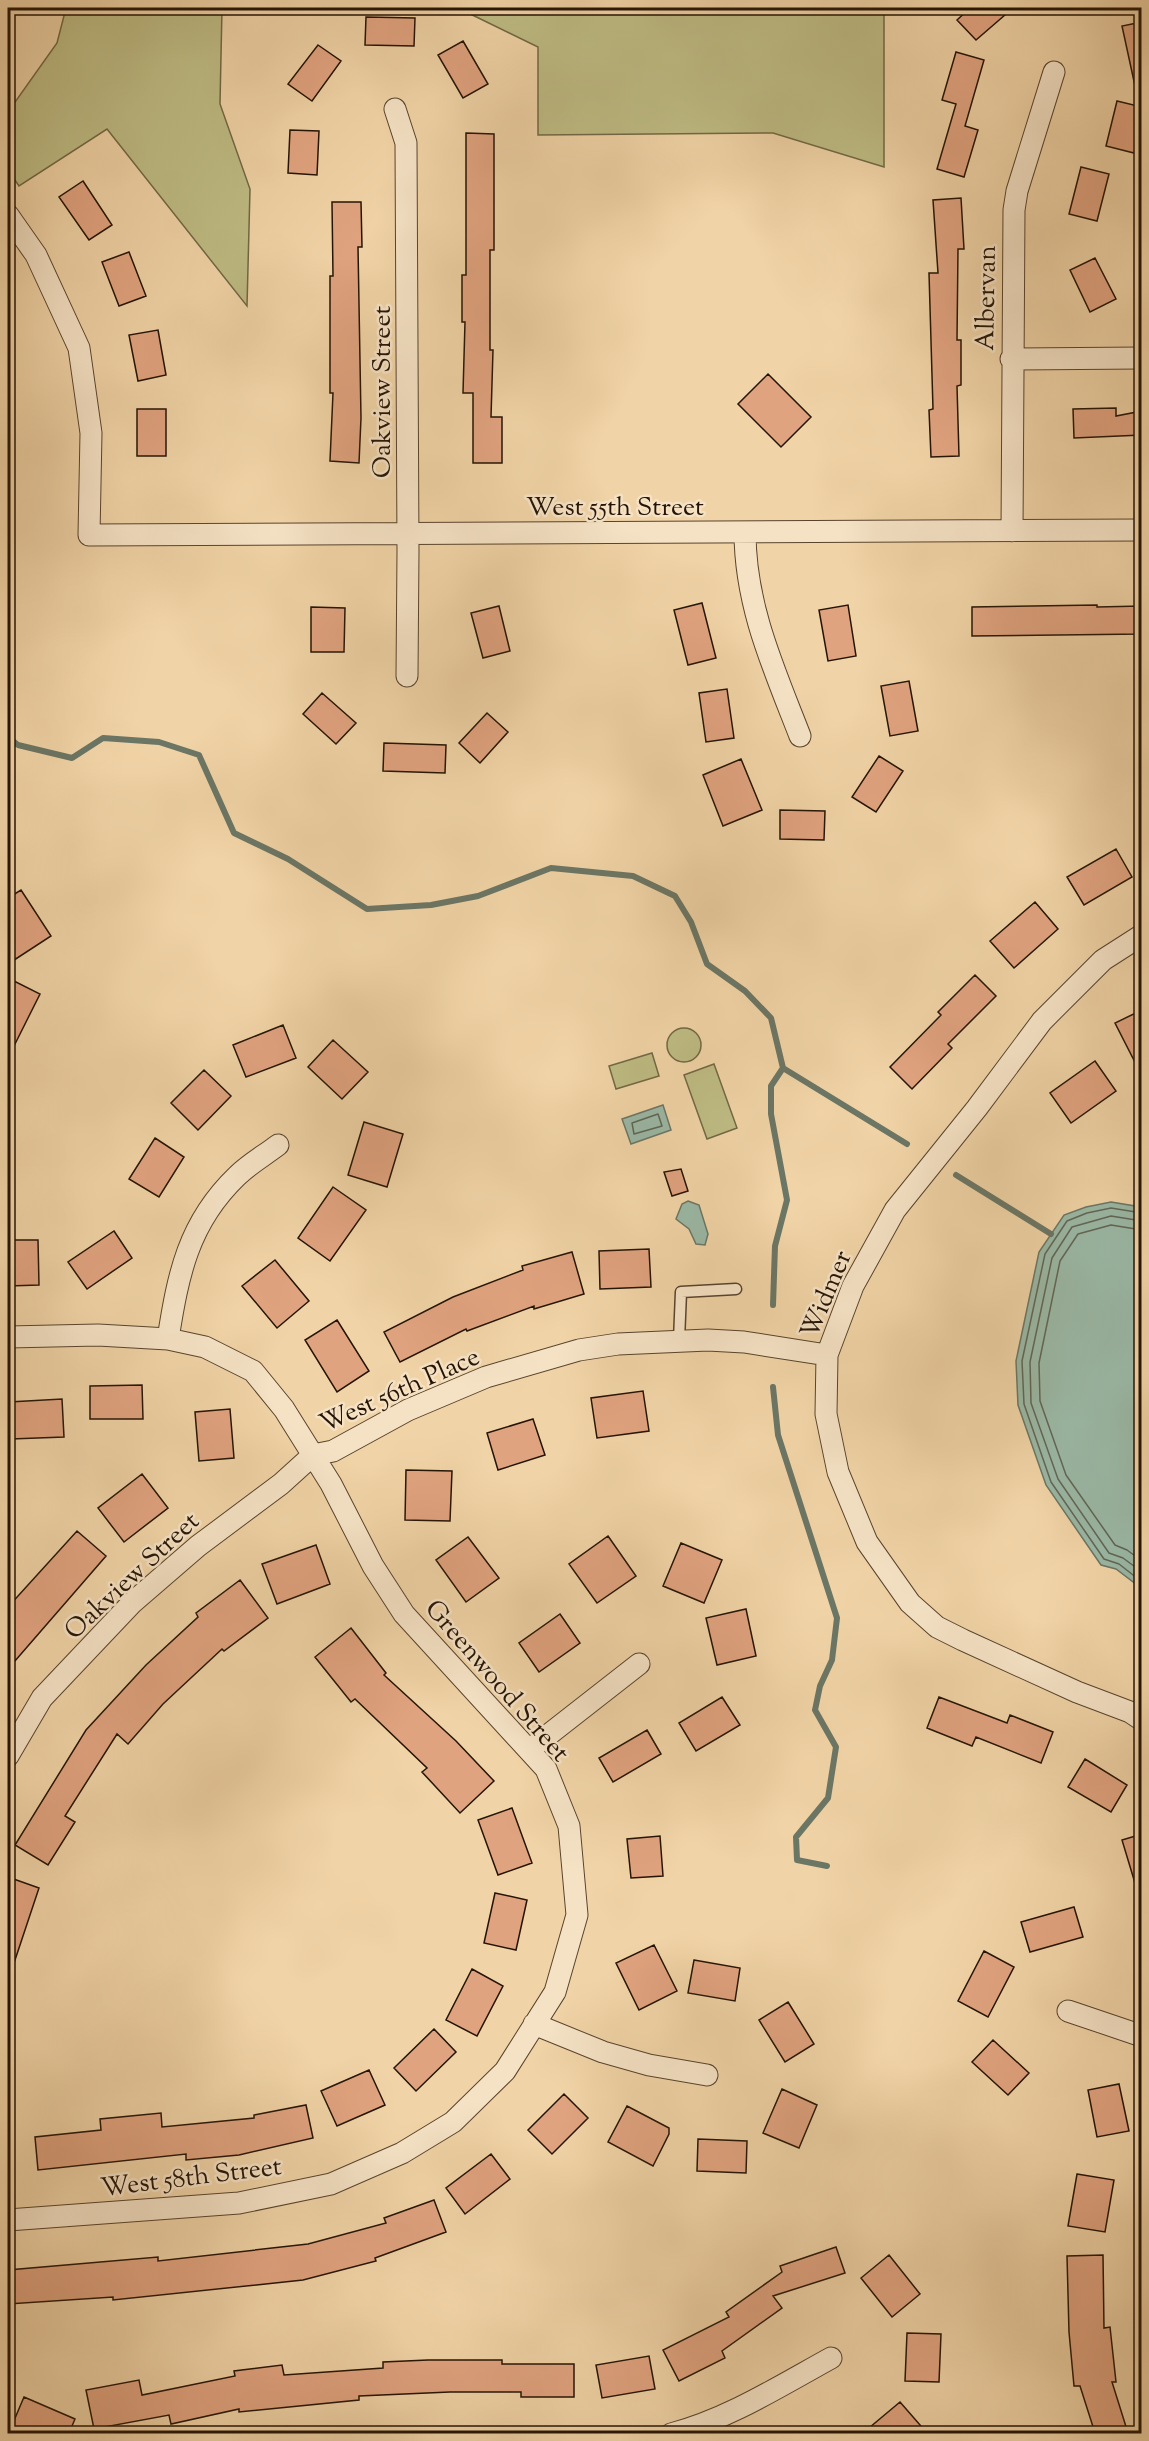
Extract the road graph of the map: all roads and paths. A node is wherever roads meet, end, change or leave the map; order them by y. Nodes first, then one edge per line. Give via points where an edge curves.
1 (1054, 72) dead end
2 (395, 109) dead end
3 (8, 215) edge
4 (1142, 358) edge
5 (1011, 359) junction
6 (1142, 530) edge
7 (1012, 531) junction
8 (745, 532) junction
9 (408, 533) junction
10 (406, 676) dead end
11 (800, 736) dead end
12 (1142, 935) edge
13 (278, 1145) dead end
14 (736, 1289) dead end
15 (8, 1337) edge
16 (168, 1339) junction
17 (679, 1340) junction
18 (827, 1355) junction
19 (313, 1455) junction
20 (639, 1664) dead end
21 (1142, 1720) edge
22 (529, 1750) junction
23 (8, 1756) edge
24 (1068, 2011) dead end
25 (534, 2024) junction
26 (1142, 2036) edge
27 (707, 2075) dead end
28 (8, 2220) edge
29 (831, 2358) dead end
30 (671, 2433) edge

1 - 5 street, Albervan via 1014,210
2 - 9 street, Oakview Street via 406,143
3 - 9 street, West 55th Street via 36,255 79,348 91,433 89,535
4 - 5 street
5 - 7 street, Albervan
6 - 7 street, West 55th Street
7 - 8 street, West 55th Street
8 - 9 street, West 55th Street
8 - 11 street via 757,627
9 - 10 street, Oakview Street
12 - 18 street, Widmer via 1103,960 1042,1021 895,1210 853,1286
13 - 16 street via 237,1176 212,1206 189,1244 177,1281
14 - 17 lane via 681,1292
15 - 16 street, Greenwood Street via 98,1335
16 - 19 street, Greenwood Street via 205,1347 253,1371 284,1409
17 - 18 street, West 56th Place via 744,1342
17 - 19 street, West 56th Place via 579,1350 486,1377 408,1410 333,1450
18 - 21 street, Widmer via 826,1414 838,1472 867,1542 910,1603 937,1627
19 - 22 street, Greenwood Street via 373,1566 404,1614
19 - 23 street, Oakview Street via 132,1603 42,1698
20 - 22 street
22 - 25 street, Greenwood Street via 546,1769 569,1826 577,1915 555,1992
24 - 26 street
25 - 27 street via 603,2052
25 - 28 street, West 58th Street via 505,2071 453,2122 402,2153 331,2184 239,2203
29 - 30 street via 751,2402 695,2428

